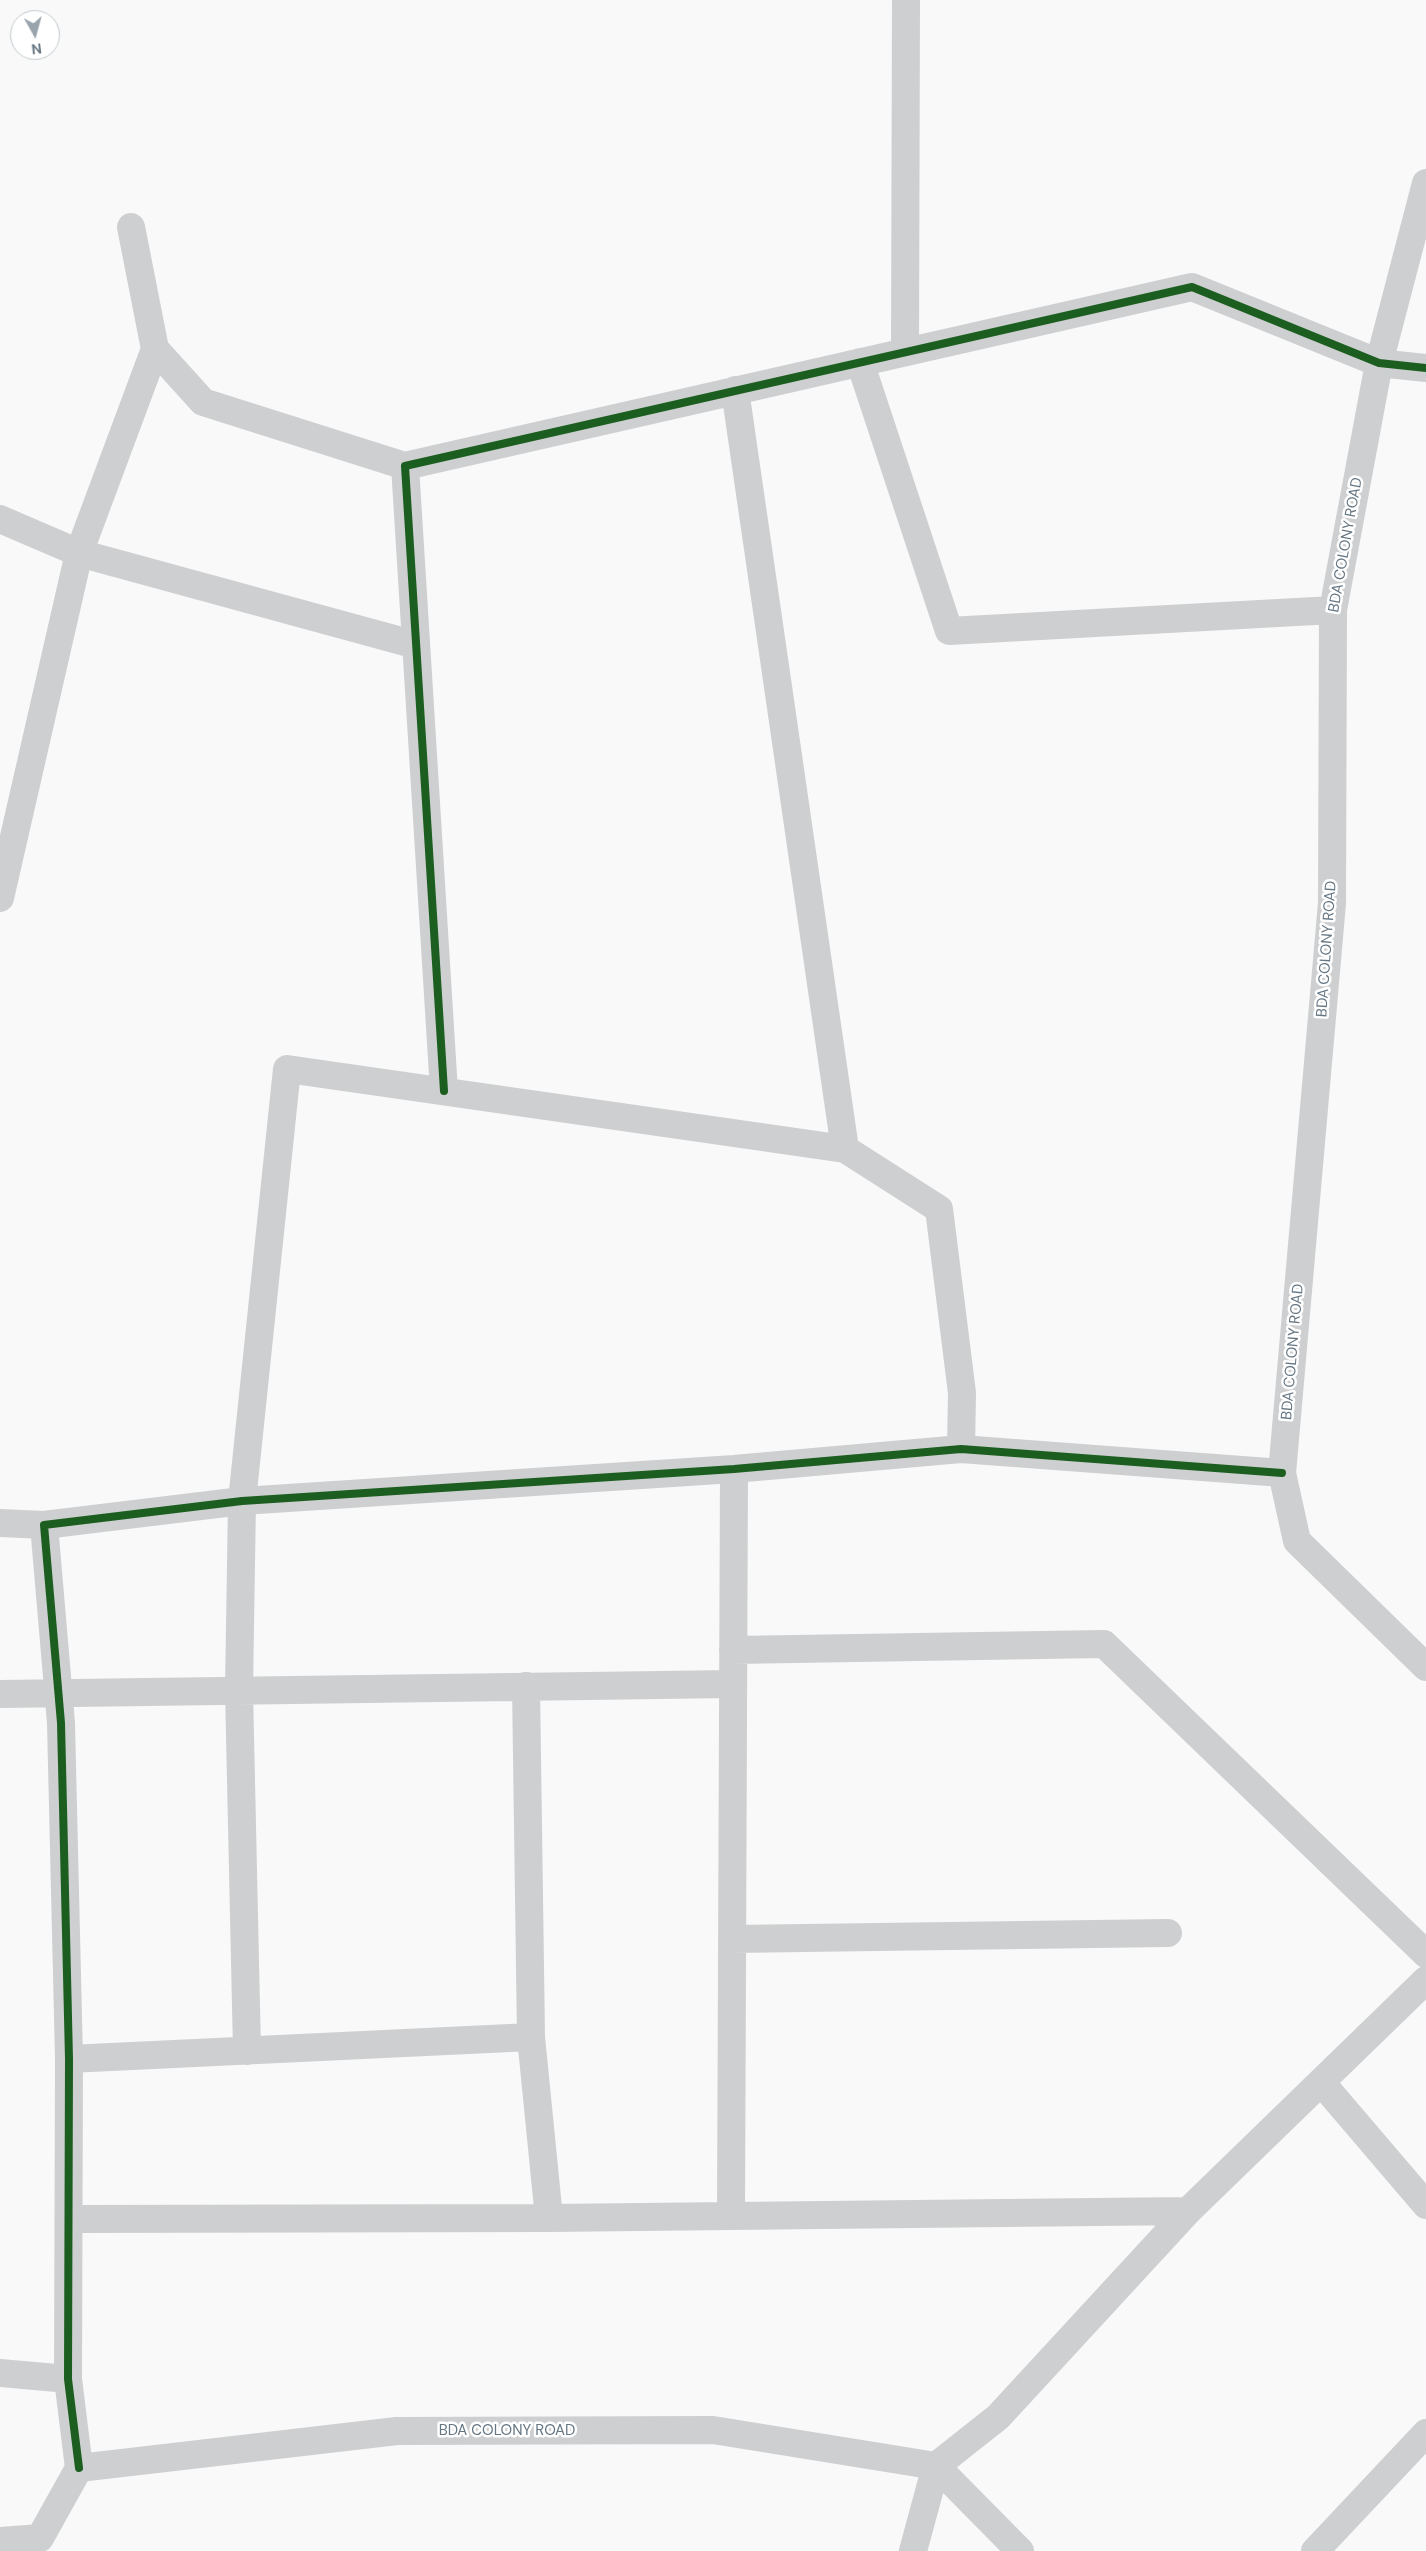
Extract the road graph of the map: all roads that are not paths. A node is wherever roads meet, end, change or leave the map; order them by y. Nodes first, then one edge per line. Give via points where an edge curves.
1 (906, 0) edge
2 (1426, 183) edge
3 (131, 227) dead end
4 (155, 349) junction
5 (905, 352) junction
6 (860, 362) junction
7 (1379, 363) junction
8 (1426, 368) edge
9 (735, 390) junction
10 (405, 466) junction
11 (0, 519) edge
12 (79, 553) junction
13 (1333, 610) junction
14 (416, 645) junction
15 (7, 837) edge
16 (0, 898) edge
17 (444, 1091) junction
18 (845, 1149) junction
19 (961, 1449) junction
20 (734, 1469) junction
21 (1282, 1473) junction
22 (242, 1501) junction
23 (0, 1523) edge
24 (44, 1525) junction
25 (733, 1650) junction
26 (1426, 1667) edge
27 (733, 1684) junction
28 (526, 1686) junction
29 (239, 1690) junction
30 (0, 1694) edge
31 (58, 1694) junction
32 (1168, 1933) dead end
33 (732, 1939) junction
34 (1426, 1954) edge
35 (1426, 1980) edge
36 (531, 2037) junction
37 (247, 2051) junction
38 (69, 2059) junction
39 (1321, 2082) junction
40 (1426, 2205) edge
41 (1188, 2211) junction
42 (731, 2214) junction
43 (549, 2218) junction
44 (70, 2219) junction
45 (0, 2373) edge
46 (68, 2379) junction
47 (1426, 2433) edge
48 (936, 2466) junction
49 (79, 2468) junction
50 (0, 2541) edge
51 (913, 2551) edge
52 (1020, 2551) edge
53 (1315, 2551) edge

1 - 5 street
2 - 7 street, BDA COLONY ROAD
3 - 4 street
4 - 10 street via 203,402
4 - 12 street
5 - 6 street
5 - 7 street via 1192,288
6 - 9 street
6 - 13 street via 948,631
7 - 8 street
7 - 13 street, BDA COLONY ROAD
9 - 10 street
9 - 18 street
10 - 14 street
11 - 12 street
12 - 14 street
12 - 15 street
13 - 21 street, BDA COLONY ROAD via 1332,903
14 - 17 street
15 - 16 street
17 - 18 street
17 - 22 street via 286,1069
18 - 19 street via 939,1208 962,1393
19 - 20 street
19 - 21 street
20 - 22 street
20 - 25 street
21 - 26 street, BDA COLONY ROAD via 1297,1542
22 - 24 street
22 - 29 street
23 - 24 street
24 - 31 street
25 - 27 street
25 - 34 street via 1104,1644
27 - 28 street
27 - 33 street
28 - 29 street
28 - 36 street
29 - 31 street
29 - 37 street
30 - 31 street
31 - 38 street
32 - 33 street
33 - 42 street
35 - 39 street
36 - 37 street
36 - 43 street
37 - 38 street
38 - 44 street
39 - 40 street
39 - 41 street
41 - 42 street
41 - 48 street via 998,2417
42 - 43 street
43 - 44 street
44 - 46 street
45 - 46 street
46 - 49 street
47 - 53 street
48 - 49 street, BDA COLONY ROAD via 713,2430 693,2430 397,2431
48 - 51 street
48 - 52 street
49 - 50 street via 40,2538

